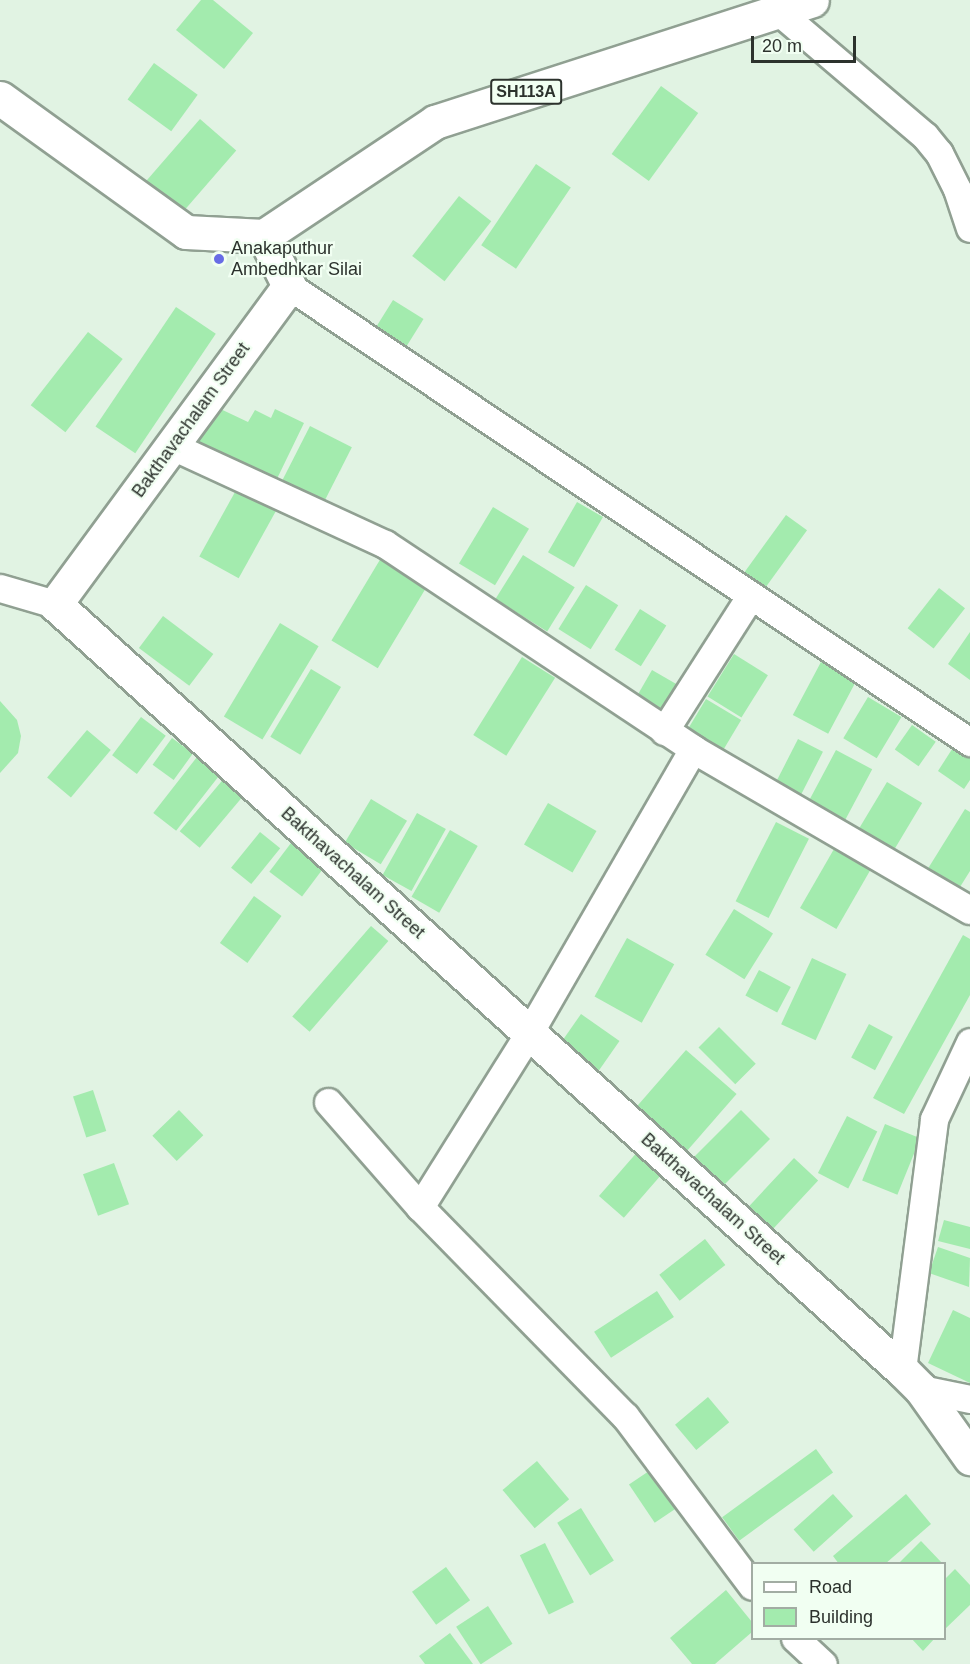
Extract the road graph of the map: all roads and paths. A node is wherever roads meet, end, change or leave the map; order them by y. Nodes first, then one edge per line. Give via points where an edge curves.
1 (812, 0) edge
2 (778, 11) junction
3 (0, 98) edge
4 (970, 228) edge
5 (264, 236) junction
6 (289, 286) junction
7 (172, 446) junction
8 (0, 588) edge
9 (751, 595) junction
10 (55, 604) junction
11 (664, 730) junction
12 (970, 742) edge
13 (693, 749) junction
14 (970, 910) edge
15 (529, 1033) junction
16 (970, 1042) edge
17 (328, 1102) dead end
18 (420, 1207) junction
19 (911, 1380) junction
20 (970, 1400) edge
21 (970, 1458) edge
22 (751, 1583) edge
23 (797, 1640) edge
24 (823, 1664) edge

1 - 2 street, SH113A
2 - 4 street via 925,136 953,180
2 - 5 street, SH113A via 435,122
3 - 5 street via 186,232
5 - 6 street
6 - 7 street, Bakthavachalam Street
6 - 9 street
7 - 10 street, Bakthavachalam Street
7 - 11 street via 386,544
8 - 10 street
9 - 11 street
9 - 12 street
10 - 15 street, Bakthavachalam Street
11 - 13 street
13 - 14 street
13 - 15 street
15 - 18 street
15 - 19 street, Bakthavachalam Street
16 - 19 street via 934,1119
17 - 18 street
18 - 22 street via 625,1416
19 - 20 street
19 - 21 street, Bakthavachalam Street
23 - 24 street

